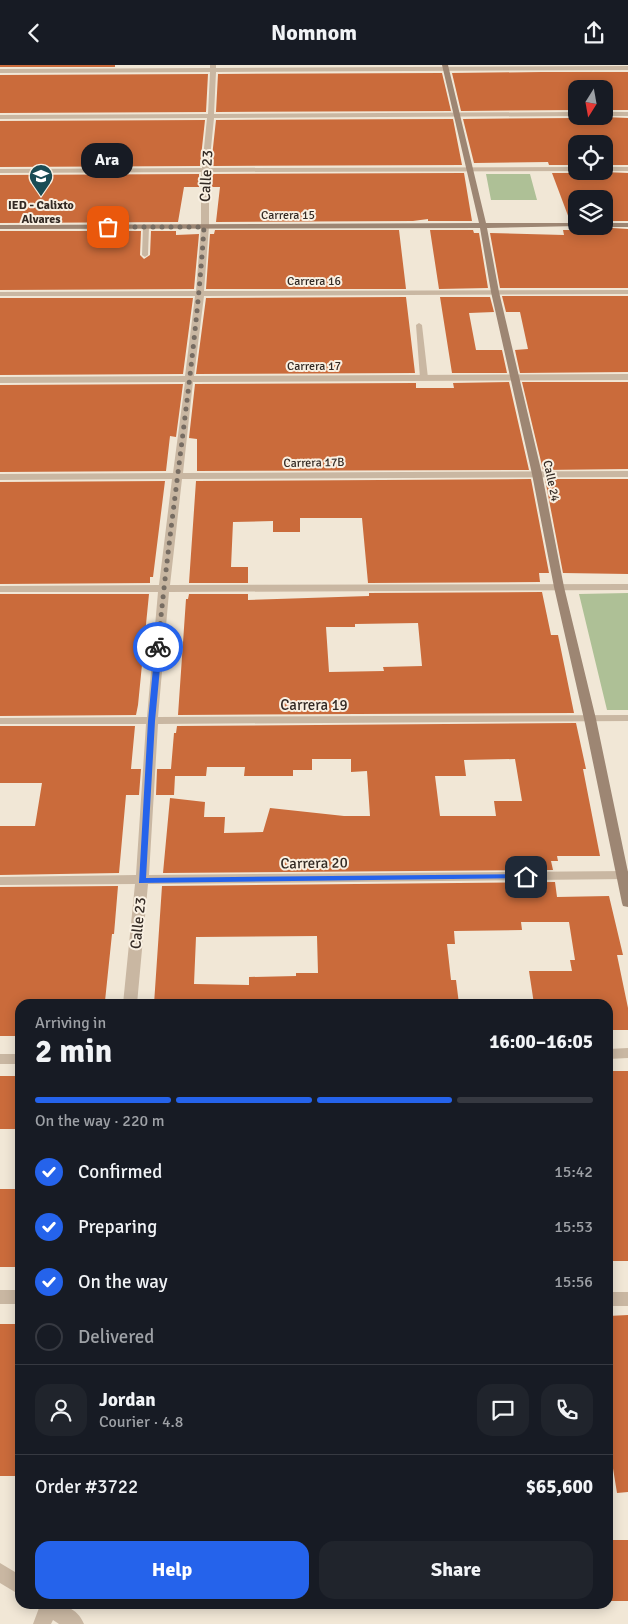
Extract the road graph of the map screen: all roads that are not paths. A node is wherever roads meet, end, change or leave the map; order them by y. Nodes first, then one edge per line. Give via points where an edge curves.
1 (213, 67) edge
2 (445, 67) edge
3 (628, 68) edge
4 (0, 71) edge
5 (457, 114) junction
6 (568, 114) edge
7 (613, 114) edge
8 (628, 114) edge
9 (211, 116) junction
10 (0, 117) edge
11 (469, 169) junction
12 (568, 169) edge
13 (613, 169) edge
14 (628, 169) edge
15 (0, 171) edge
16 (205, 171) junction
17 (483, 225) junction
18 (568, 225) edge
19 (613, 225) edge
20 (628, 225) edge
21 (0, 227) edge
22 (146, 227) junction
23 (204, 227) junction
24 (144, 255) dead end
25 (200, 292) junction
26 (495, 292) junction
27 (628, 292) edge
28 (0, 294) edge
29 (419, 325) dead end
30 (515, 377) junction
31 (628, 377) edge
32 (424, 378) junction
33 (190, 379) junction
34 (0, 380) edge
35 (537, 474) junction
36 (628, 474) edge
37 (0, 477) edge
38 (179, 477) junction
39 (559, 587) junction
40 (628, 587) edge
41 (164, 588) junction
42 (0, 589) edge
43 (628, 718) edge
44 (590, 719) junction
45 (0, 721) edge
46 (152, 721) junction
47 (625, 875) edge
48 (0, 881) edge
49 (142, 881) junction
50 (628, 903) edge
51 (130, 999) edge
52 (613, 1053) edge
53 (628, 1053) edge
54 (0, 1059) edge
55 (15, 1059) edge
56 (0, 1297) edge
57 (15, 1297) edge
58 (613, 1299) edge
59 (628, 1299) edge
60 (0, 1572) edge
61 (15, 1582) edge
62 (47, 1609) edge
63 (56, 1609) edge
64 (42, 1624) edge
65 (75, 1624) edge

1 - 2 street
1 - 4 street
1 - 9 street, Calle 23
2 - 3 street
2 - 5 street, Calle 24
5 - 6 street
5 - 9 street
5 - 11 street, Calle 24
7 - 8 street
9 - 10 street
9 - 16 street, Calle 23
11 - 12 street
11 - 16 street
11 - 17 street, Calle 24
13 - 14 street
15 - 16 street
16 - 23 street, Calle 23
17 - 18 street, Carrera 15
17 - 23 street, Carrera 15
17 - 26 street, Calle 24
19 - 20 street
21 - 22 street, Carrera 15
22 - 23 street, Carrera 15
22 - 24 lane
23 - 25 street, Calle 23
25 - 26 street, Carrera 16
25 - 28 street, Carrera 16
25 - 33 street, Calle 23
26 - 27 street, Carrera 16
26 - 30 street, Calle 24
29 - 32 lane
30 - 31 street, Carrera 17
30 - 32 street, Carrera 17
30 - 35 street, Calle 24
32 - 33 street, Carrera 17
33 - 34 street, Carrera 17
33 - 38 street, Calle 23
35 - 36 street, Carrera 17B
35 - 38 street, Carrera 17B
35 - 39 street, Calle 24
37 - 38 street, Carrera 17B
38 - 41 street, Calle 23
39 - 40 street
39 - 41 street
39 - 44 street, Calle 24
41 - 42 street
41 - 46 street, Calle 23
43 - 44 street, Carrera 19
44 - 46 street, Carrera 19
44 - 47 street, Calle 24
45 - 46 street, Carrera 19
46 - 49 street, Calle 23
47 - 49 street, Carrera 20
47 - 50 street, Calle 24
48 - 49 street, Carrera 20
49 - 51 street, Calle 23
52 - 53 street
54 - 55 street
56 - 57 street
58 - 59 street
60 - 61 street
62 - 64 street
63 - 65 street

